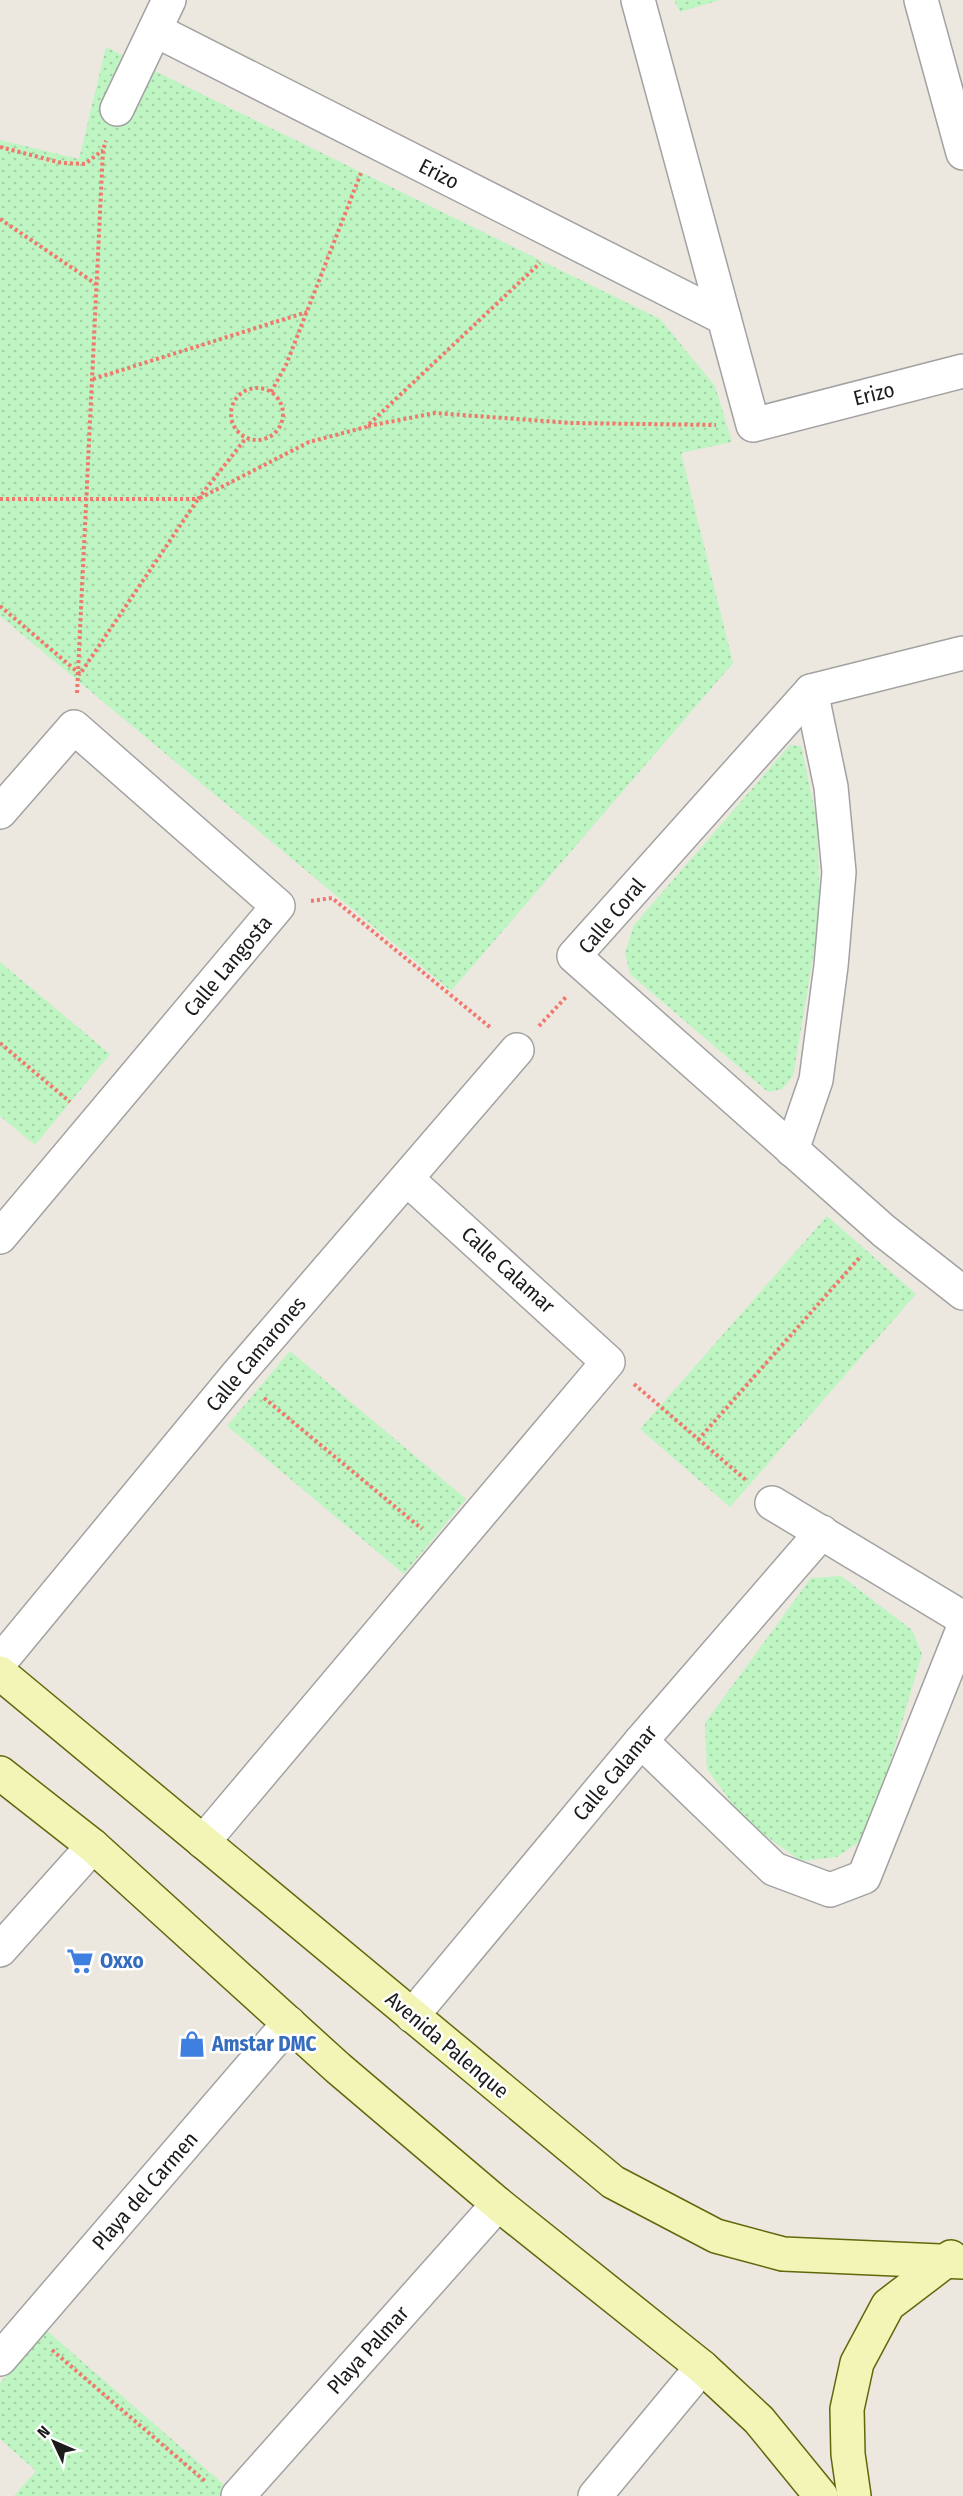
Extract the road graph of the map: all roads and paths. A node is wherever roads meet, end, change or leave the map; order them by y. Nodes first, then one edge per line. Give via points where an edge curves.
1 (169, 0) edge
2 (638, 0) edge
3 (921, 0) edge
4 (155, 30) junction
5 (117, 108) joint
6 (374, 141) junction
7 (0, 147) edge
8 (103, 150) junction
9 (963, 153) edge
10 (0, 219) edge
11 (567, 238) junction
12 (97, 284) junction
13 (306, 312) junction
14 (724, 318) junction
15 (963, 371) edge
16 (93, 379) junction
17 (271, 392) junction
18 (753, 425) junction
19 (366, 427) junction
20 (246, 438) junction
21 (0, 499) edge
22 (88, 499) junction
23 (198, 499) junction
24 (0, 606) edge
25 (963, 653) edge
26 (80, 674) junction
27 (811, 691) junction
28 (74, 727) junction
29 (0, 812) edge
30 (278, 906) junction
31 (591, 969) junction
32 (0, 1043) edge
33 (517, 1050) junction
34 (96, 1123) junction
35 (792, 1150) junction
36 (407, 1179) junction
37 (884, 1232) junction
38 (0, 1237) edge
39 (963, 1293) edge
40 (608, 1362) junction
41 (237, 1375) junction
42 (699, 1440) junction
43 (772, 1503) joint
44 (822, 1533) junction
45 (448, 1551) junction
46 (963, 1618) edge
47 (963, 1629) edge
48 (0, 1662) edge
49 (0, 1672) edge
50 (641, 1741) junction
51 (0, 1773) edge
52 (203, 1842) junction
53 (93, 1846) junction
54 (0, 1950) edge
55 (412, 2016) junction
56 (289, 2023) junction
57 (498, 2204) junction
58 (956, 2258) edge
59 (27, 2328) junction
60 (0, 2359) edge
61 (702, 2367) junction
62 (226, 2492) edge
63 (596, 2496) edge
64 (821, 2496) edge
65 (854, 2496) edge

1 - 4 street
2 - 14 street
3 - 9 street
4 - 5 street
4 - 6 street, Erizo
5 - 8 path
6 - 11 street, Erizo
6 - 13 path
7 - 8 path via 62,163 85,164
8 - 12 path
10 - 12 path
11 - 14 street, Erizo
11 - 19 path
12 - 16 path
13 - 16 path
13 - 17 path
14 - 18 street
15 - 18 street, Erizo
16 - 22 path
17 - 20 path via 281,401 281,427 271,437
17 - 20 path via 251,389 234,401 231,415 235,429
18 - 19 path via 572,423 435,413
19 - 23 path via 309,442
20 - 23 path
21 - 22 path
22 - 23 path
22 - 26 path
23 - 26 path
24 - 26 path
25 - 27 street
26 - 28 path
27 - 31 street, Calle Coral via 574,956
27 - 35 street via 831,787 839,872 816,1080
28 - 29 street
28 - 30 street, Calle Langosta
30 - 33 path via 332,897
30 - 34 street, Calle Langosta
31 - 33 path
31 - 35 street, Calle Coral
32 - 34 path
33 - 36 street, Calle Camarones
34 - 38 street, Calle Langosta
35 - 37 street, Calle Coral
36 - 40 street, Calle Calamar
36 - 41 street, Calle Camarones
37 - 39 street, Calle Coral
37 - 42 path
40 - 42 path
40 - 45 street
41 - 45 path
41 - 48 street, Calle Camarones
42 - 43 path
43 - 44 street
44 - 46 street
44 - 50 street, Calle Calamar
45 - 52 street
47 - 50 street via 864,1877 830,1890 774,1869
49 - 52 street, Avenida Palenque
50 - 55 street, Calle Calamar
51 - 53 street
52 - 55 street, Avenida Palenque
53 - 54 street
53 - 56 street
55 - 58 street, Avenida Palenque via 613,2182 716,2236 783,2254
56 - 57 street
56 - 59 street, Playa del Carmen
57 - 61 street
57 - 62 street, Playa Palmar
58 - 65 street via 888,2305 857,2363 847,2409
59 - 60 street, Playa del Carmen
59 - 62 path
61 - 63 street
61 - 64 street via 759,2420

